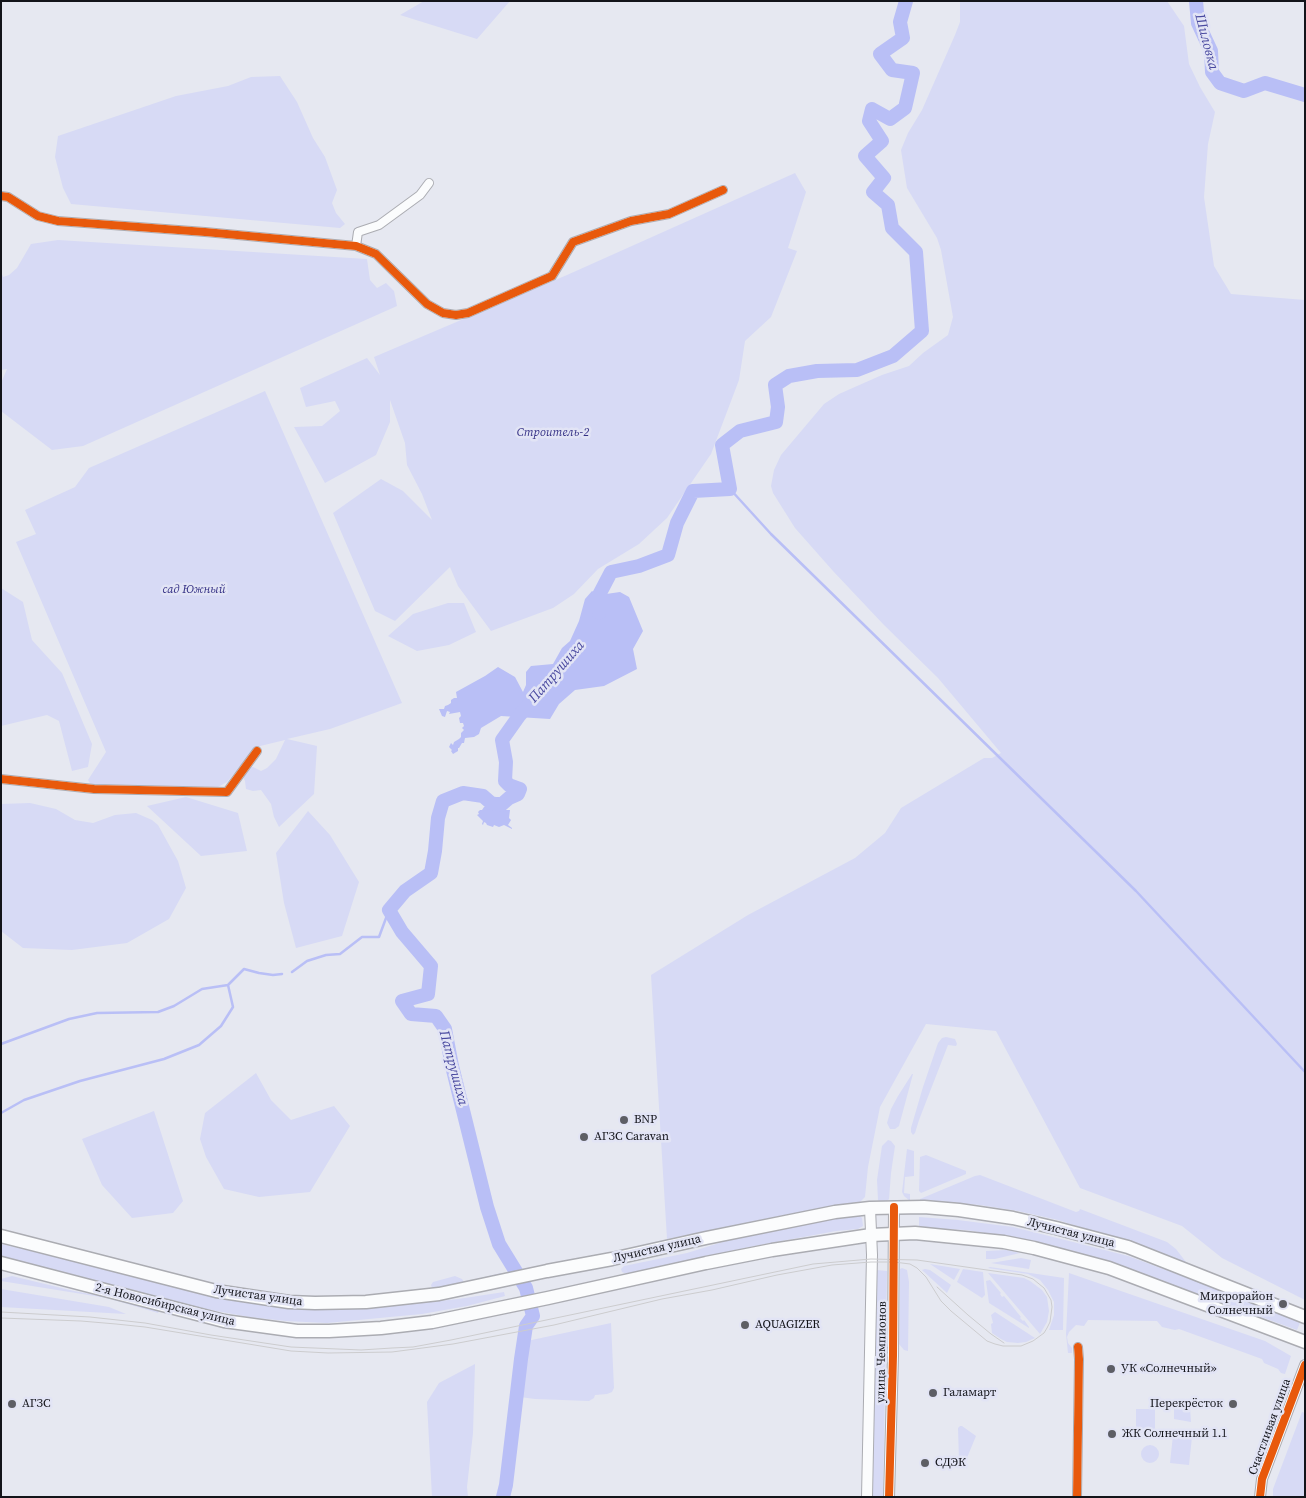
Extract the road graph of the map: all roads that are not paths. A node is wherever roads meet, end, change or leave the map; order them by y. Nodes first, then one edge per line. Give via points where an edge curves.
1 (428, 183) dead end
2 (723, 190) dead end
3 (1, 196) edge
4 (356, 246) junction
5 (257, 751) dead end
6 (1, 779) edge
7 (894, 1207) junction
8 (870, 1208) junction
9 (894, 1233) junction
10 (871, 1235) junction
11 (3, 1237) edge
12 (1, 1263) edge
13 (510, 1306) joint
14 (1305, 1316) edge
15 (1305, 1342) edge
16 (1078, 1346) dead end
17 (1305, 1365) edge
18 (868, 1497) edge
19 (889, 1497) edge
20 (1077, 1497) edge
21 (1260, 1497) edge

1 - 4 street via 420,195 379,225 358,232
2 - 4 street via 669,214 631,221 573,242 552,276 468,313 456,315 443,313 427,304 376,254
3 - 4 street via 38,216 58,221
5 - 6 street via 227,792 94,789
7 - 8 main road, Лучистая улица
7 - 9 street, улица Чемпионов
7 - 14 main road, Лучистая улица via 959,1210 1013,1218 1128,1247
8 - 10 street, улица Чемпионов
8 - 11 main road, Лучистая улица via 774,1224 439,1294 384,1301 289,1302 216,1291
9 - 10 main road, Лучистая улица
9 - 15 main road, Лучистая улица via 967,1237 1034,1248 1108,1268
9 - 19 street, улица Чемпионов
10 - 13 main road, Лучистая улица via 713,1261
10 - 18 street, улица Чемпионов
12 - 13 main road, 2-я Новосибирская улица via 224,1321 297,1331 432,1322
16 - 20 street
17 - 21 street, Счастливая улица via 1262,1480

